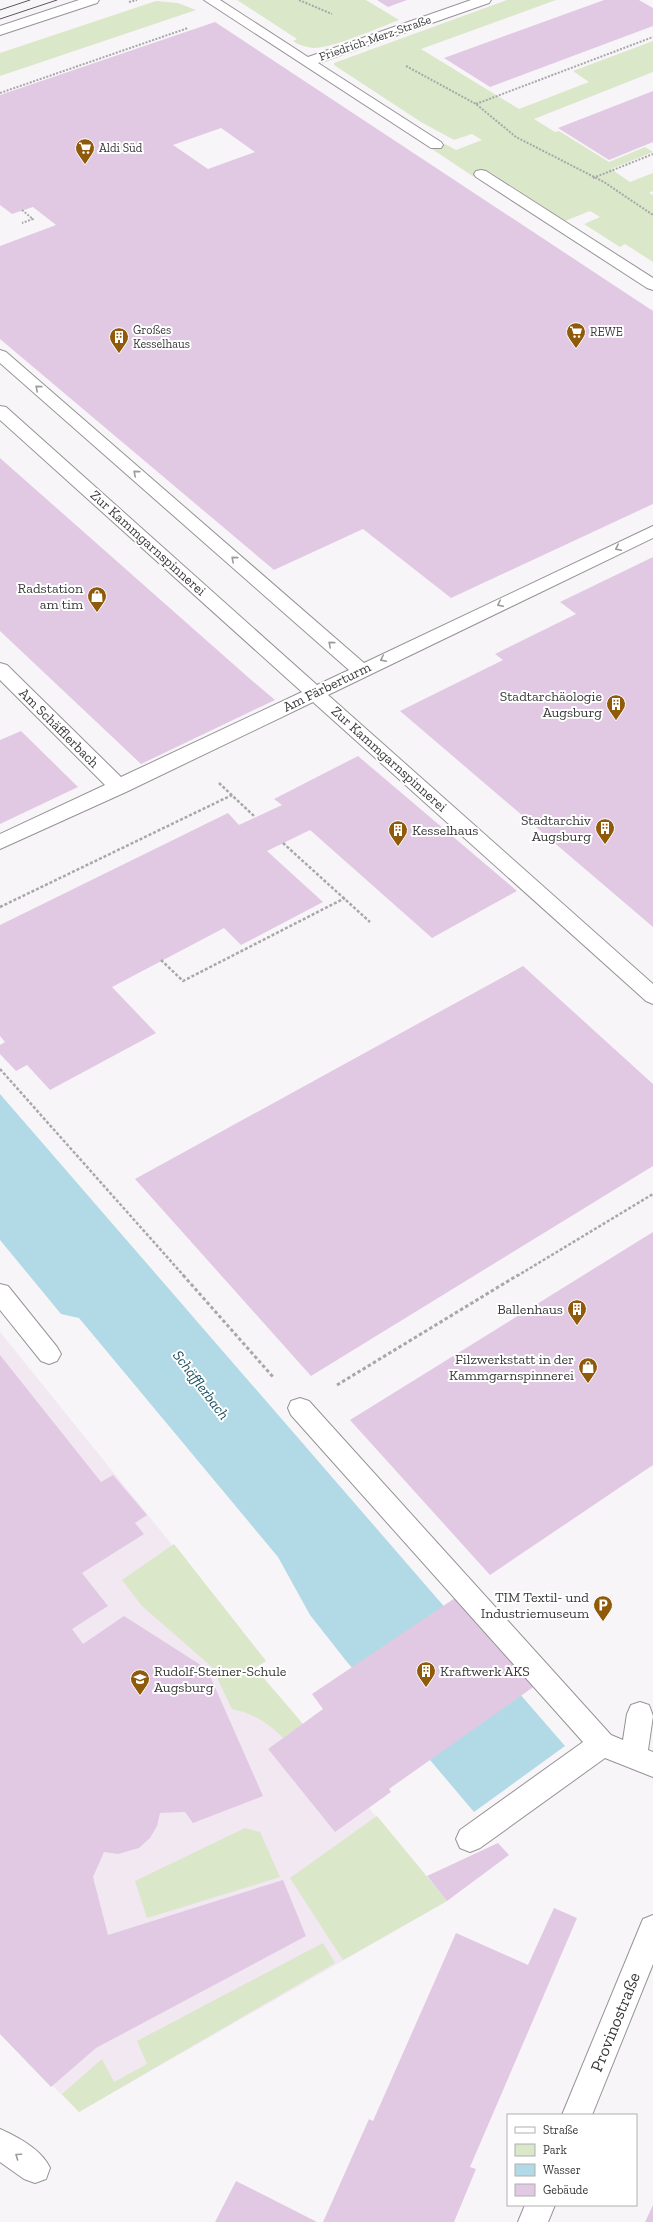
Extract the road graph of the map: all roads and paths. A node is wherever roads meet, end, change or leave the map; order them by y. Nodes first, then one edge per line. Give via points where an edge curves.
1 (92, 0) edge
2 (211, 0) edge
3 (305, 0) edge
4 (484, 0) edge
5 (300, 1) edge
6 (194, 26) dead end
7 (0, 31) edge
8 (653, 37) edge
9 (372, 39) junction
10 (306, 62) junction
11 (0, 93) edge
12 (476, 104) junction
13 (436, 145) dead end
14 (653, 154) edge
15 (482, 174) dead end
16 (593, 178) junction
17 (22, 210) dead end
18 (653, 215) edge
19 (22, 223) dead end
20 (653, 285) edge
21 (0, 355) edge
22 (0, 411) edge
23 (653, 531) edge
24 (0, 669) edge
25 (361, 670) junction
26 (316, 693) junction
27 (189, 754) junction
28 (119, 787) junction
29 (232, 795) junction
30 (255, 817) dead end
31 (0, 842) edge
32 (283, 843) dead end
33 (345, 898) junction
34 (0, 907) edge
35 (370, 922) dead end
36 (161, 960) dead end
37 (653, 996) edge
38 (0, 1069) edge
39 (653, 1194) edge
40 (0, 1293) edge
41 (49, 1354) dead end
42 (300, 1408) junction
43 (640, 1714) dead end
44 (602, 1744) junction
45 (644, 1761) edge
46 (470, 1839) dead end
47 (653, 1928) edge
48 (577, 2114) edge
49 (0, 2144) edge
50 (35, 2168) dead end
51 (540, 2206) edge
52 (533, 2222) edge

1 - 7 street
2 - 10 street, Friedrich-Merz-Straße
3 - 5 path
4 - 9 street, Friedrich-Merz-Straße
5 - 9 path via 332,14
6 - 11 path
8 - 12 path
9 - 10 street, Friedrich-Merz-Straße
9 - 12 path via 378,47 411,70
10 - 13 street
12 - 16 path via 514,136
14 - 16 path
15 - 20 street
16 - 18 path
17 - 19 path via 32,219
25 -> 21 street
22 - 26 street, Zur Kammgarnspinnerei
23 -> 25 street, Am Färberturm
24 - 28 street, Am Schäfflerbach
25 - 26 street, Am Färberturm
26 - 27 street, Am Färberturm
26 - 37 street, Zur Kammgarnspinnerei
27 - 28 street, Am Färberturm
27 - 29 path
28 - 31 street, Am Färberturm
29 - 30 path
29 - 34 path
32 - 33 path
33 - 35 path
33 - 36 path via 184,981
38 - 42 path
39 - 42 path
40 - 41 street
42 - 44 street
43 - 45 street
44 - 45 street
44 - 46 street
47 - 48 street, Provinostraße
50 -> 49 street
51 - 52 street

